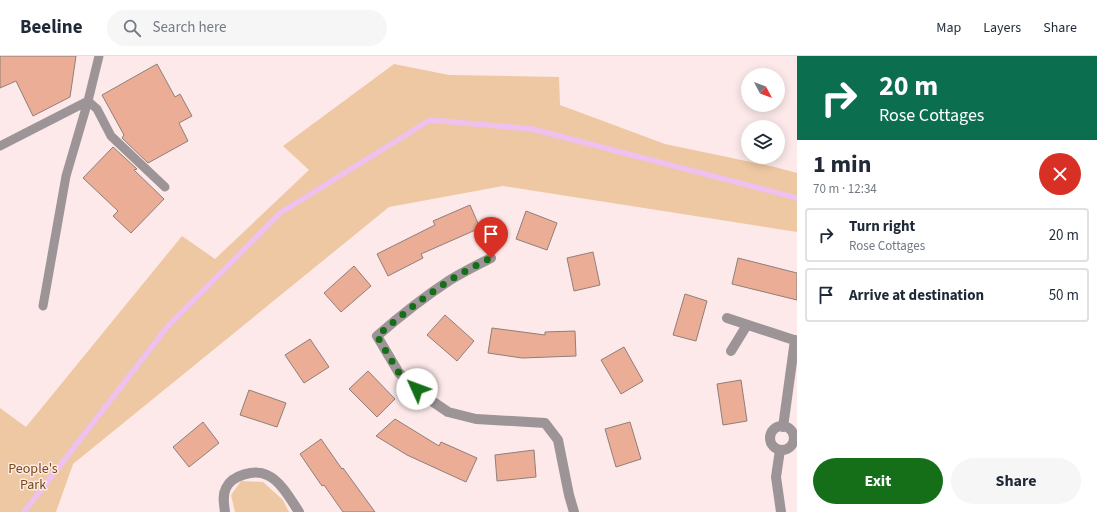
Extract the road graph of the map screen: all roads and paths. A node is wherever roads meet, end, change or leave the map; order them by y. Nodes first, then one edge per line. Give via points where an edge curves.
1 (99, 56) edge
2 (88, 101) junction
3 (0, 146) edge
4 (165, 187) dead end
5 (491, 258) dead end
6 (43, 306) dead end
7 (727, 318) dead end
8 (747, 325) junction
9 (796, 340) edge
10 (731, 352) dead end
11 (783, 427) junction
12 (780, 450) junction
13 (226, 512) edge
14 (299, 512) edge
15 (574, 512) edge
16 (780, 512) edge

1 - 2 lane
2 - 3 lane
2 - 4 lane via 98,109 111,136
2 - 6 lane via 66,176
5 - 15 street via 428,295 377,336 399,373 448,412 476,419 545,423 558,440
7 - 8 street
8 - 9 street
8 - 10 street
9 - 11 street
11 - 12 street via 776,428 770,437 771,444
11 - 12 street via 790,430 794,440 790,447
12 - 16 street via 776,477
13 - 14 street via 223,499 226,487 238,477 260,472 284,488

